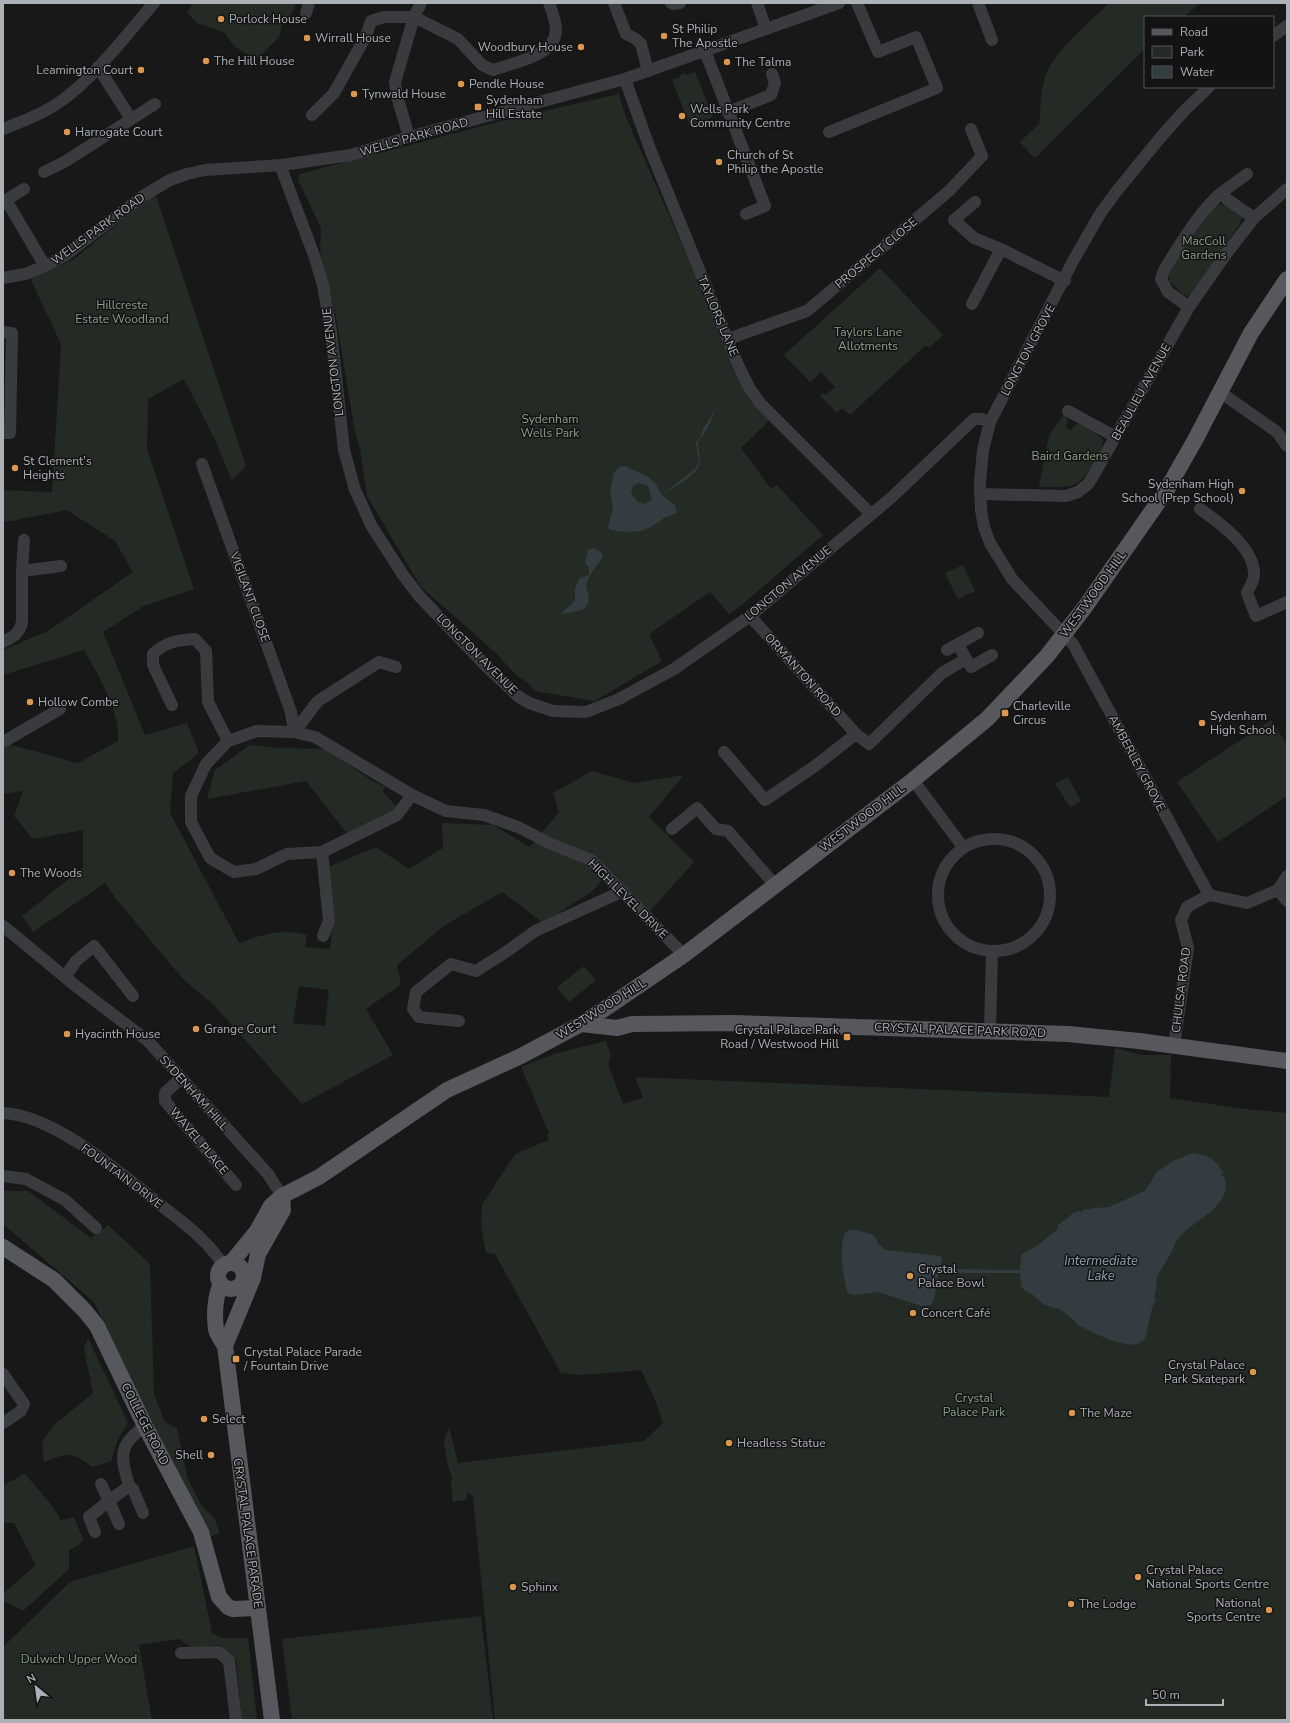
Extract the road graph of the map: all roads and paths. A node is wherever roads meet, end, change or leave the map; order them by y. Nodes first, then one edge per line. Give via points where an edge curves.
1 (154, 3) edge
2 (421, 3) edge
3 (549, 3) edge
4 (614, 3) edge
5 (671, 3) edge
6 (680, 3) edge
7 (757, 3) edge
8 (838, 3) edge
9 (857, 3) edge
10 (978, 3) edge
11 (414, 17) junction
12 (1287, 26) edge
13 (766, 29) junction
14 (1274, 35) edge
15 (992, 40) dead end
16 (705, 50) junction
17 (98, 67) junction
18 (648, 71) junction
19 (772, 74) dead end
20 (625, 79) junction
21 (1208, 88) edge
22 (155, 104) dead end
23 (728, 112) junction
24 (312, 115) dead end
25 (131, 119) junction
26 (3, 129) edge
27 (971, 129) dead end
28 (829, 132) dead end
29 (409, 137) junction
30 (282, 165) junction
31 (44, 172) dead end
32 (1247, 174) dead end
33 (24, 188) dead end
34 (1287, 189) edge
35 (1221, 193) junction
36 (4, 200) edge
37 (975, 202) dead end
38 (746, 214) dead end
39 (1254, 218) junction
40 (1001, 249) junction
41 (45, 266) junction
42 (3, 278) edge
43 (1287, 279) edge
44 (1065, 281) junction
45 (972, 304) dead end
46 (1189, 307) junction
47 (3, 332) edge
48 (728, 339) junction
49 (1220, 392) junction
50 (1068, 411) dead end
51 (990, 422) junction
52 (3, 433) edge
53 (1116, 438) junction
54 (1287, 446) edge
55 (202, 464) dead end
56 (980, 494) junction
57 (1200, 509) dead end
58 (871, 514) junction
59 (24, 540) dead end
60 (61, 566) dead end
61 (22, 571) junction
62 (1287, 602) edge
63 (750, 616) junction
64 (978, 634) dead end
65 (1064, 634) junction
66 (3, 642) edge
67 (958, 644) junction
68 (947, 650) dead end
69 (992, 655) dead end
70 (966, 659) junction
71 (396, 668) dead end
72 (172, 705) dead end
73 (60, 709) dead end
74 (294, 732) junction
75 (856, 734) junction
76 (228, 740) junction
77 (3, 742) edge
78 (724, 752) dead end
79 (913, 780) junction
80 (412, 795) junction
81 (672, 829) dead end
82 (963, 847) junction
83 (322, 852) junction
84 (1287, 876) edge
85 (775, 885) junction
86 (1278, 890) junction
87 (623, 891) junction
88 (1209, 895) junction
89 (1287, 901) edge
90 (3, 926) edge
91 (323, 936) dead end
92 (992, 952) junction
93 (684, 955) junction
94 (65, 977) junction
95 (133, 996) dead end
96 (609, 1006) junction
97 (459, 1022) dead end
98 (581, 1024) junction
99 (624, 1026) junction
100 (990, 1031) junction
101 (563, 1033) junction
102 (1174, 1046) junction
103 (1287, 1061) edge
104 (181, 1078) junction
105 (3, 1113) edge
106 (3, 1176) edge
107 (236, 1185) dead end
108 (282, 1196) junction
109 (96, 1228) dead end
110 (3, 1247) edge
111 (237, 1275) junction
112 (227, 1340) junction
113 (3, 1374) edge
114 (3, 1422) edge
115 (145, 1426) junction
116 (101, 1484) dead end
117 (129, 1486) junction
118 (109, 1501) junction
119 (143, 1512) dead end
120 (119, 1524) dead end
121 (95, 1532) dead end
122 (258, 1608) junction
123 (181, 1653) dead end
124 (236, 1720) edge
125 (272, 1720) edge

1 - 17 street
2 - 11 street
3 - 11 street via 556,24 556,32 550,45 542,53 493,70 482,65 458,39
4 - 18 street via 626,34 641,44
5 - 6 street
7 - 13 street
8 - 13 street, WELLS PARK ROAD
9 - 28 street via 878,52 916,37 937,88
10 - 15 street
11 - 24 street via 384,17 371,21 366,36 334,93
11 - 29 street via 395,82
12 - 14 street
13 - 16 street, WELLS PARK ROAD
16 - 18 street, WELLS PARK ROAD
16 - 23 street
17 - 25 street
17 - 26 street via 61,102 30,119
18 - 20 street, WELLS PARK ROAD
19 - 23 street via 775,83 772,95
20 - 29 street, WELLS PARK ROAD
20 - 48 street, TAYLORS LANE via 650,149
21 - 44 street, LONGTON GROVE via 1160,138 1116,192 1088,234
22 - 25 street
23 - 38 street via 765,206
25 - 31 street via 66,161
27 - 48 street, PROSPECT CLOSE via 982,156 949,191 807,311
29 - 30 street, WELLS PARK ROAD via 351,155
30 - 41 street, WELLS PARK ROAD via 205,170 170,180 143,196 64,256
30 - 63 street, LONGTON AVENUE via 323,285 332,332 344,450 355,490 371,525 403,576 488,668 529,704 553,711 586,712 619,699 674,670
32 - 35 street
33 - 36 street
34 - 39 street, BEAULIEU AVENUE
35 - 39 street
35 - 46 street via 1193,225 1162,274 1161,279 1168,292
36 - 41 street
37 - 40 street via 954,220 974,238
39 - 46 street, BEAULIEU AVENUE via 1238,236
40 - 44 street
40 - 45 street
41 - 42 street, WELLS PARK ROAD via 25,274
43 - 49 main road, WESTWOOD HILL via 1251,333
44 - 51 street, LONGTON GROVE
46 - 53 street, BEAULIEU AVENUE
47 - 52 street via 12,333 10,433
48 - 58 street, TAYLORS LANE via 744,378 760,403
49 - 54 street via 1277,432
49 - 65 main road, WESTWOOD HILL via 1166,491
50 - 53 street
51 - 56 street, LONGTON GROVE via 983,450
51 - 58 street, LONGTON AVENUE via 974,419
53 - 56 street, BEAULIEU AVENUE via 1088,484 1078,492 1066,496
55 - 74 street, VIGILANT CLOSE via 291,712
56 - 65 street, LONGTON GROVE via 984,527 1002,565
57 - 62 street via 1238,540 1252,563 1255,577 1247,593 1256,616
58 - 63 street, LONGTON AVENUE
59 - 61 street
60 - 61 street
61 - 66 street via 21,630
63 - 75 street, ORMANTON ROAD
64 - 67 street
65 - 79 main road, WESTWOOD HILL via 1047,656 987,719
65 - 88 street, AMBERLEY GROVE via 1073,644
67 - 68 street
67 - 70 street
69 - 70 street via 971,667
70 - 75 street, ORMANTON ROAD via 942,673 869,744
71 - 74 street via 379,662 318,701
72 - 76 street via 152,665 153,654 160,647 175,641 195,639 206,651 208,702
73 - 77 street
74 - 76 street, HIGH LEVEL DRIVE via 257,730
74 - 80 street, HIGH LEVEL DRIVE via 315,737
75 - 78 street via 765,800
76 - 83 street, HIGH LEVEL DRIVE via 206,764 191,796 191,822 210,858 234,872 256,869 287,854
79 - 82 street
79 - 85 main road, WESTWOOD HILL
80 - 83 street, HIGH LEVEL DRIVE via 397,815
80 - 87 street, HIGH LEVEL DRIVE via 446,811 484,815 518,827 591,860
81 - 85 street via 697,808 716,829 728,831
82 - 92 street via 953,856 942,873 938,888 941,916 948,928 962,942 973,948
82 - 92 street via 980,840 1000,839 1014,842 1037,858 1050,884 1049,908 1045,921 1037,932 1018,946
83 - 91 street via 329,921
84 - 86 street
85 - 93 main road, WESTWOOD HILL
86 - 88 street via 1247,903
86 - 89 street
87 - 93 street, HIGH LEVEL DRIVE
87 - 97 street via 535,932 476,971 451,964 416,992 413,1008 419,1017
88 - 102 street, CHULSA ROAD via 1187,906 1181,920 1188,948
90 - 94 street, SYDENHAM HILL
92 - 100 street
93 - 96 main road, WESTWOOD HILL
94 - 95 street via 76,961 94,946
94 - 104 street, SYDENHAM HILL via 148,1041
96 - 98 main road, WESTWOOD HILL
96 - 99 main road
98 - 99 main road, CRYSTAL PALACE PARK ROAD
98 - 101 main road, WESTWOOD HILL
99 - 100 main road, CRYSTAL PALACE PARK ROAD via 734,1022
99 - 101 main road via 603,1031
100 - 102 main road, CRYSTAL PALACE PARK ROAD via 1068,1034
101 - 108 main road, WESTWOOD HILL via 521,1056 447,1090 319,1177
102 - 103 main road, CRYSTAL PALACE PARK ROAD
104 - 107 street, WAVEL PLACE via 165,1093 165,1101
104 - 108 street, SYDENHAM HILL via 268,1174
105 - 111 street, FOUNTAIN DRIVE via 28,1118 78,1142 197,1234
106 - 109 street via 26,1179 65,1200
108 - 111 main road, WESTWOOD HILL via 271,1206
108 - 111 main road via 283,1210 258,1254 253,1278
110 - 115 main road, COLLEGE ROAD via 54,1280 94,1322
111 - 112 main road, CRYSTAL PALACE PARADE
111 - 112 main road, CRYSTAL PALACE PARADE via 218,1274 221,1284 218,1290 216,1330
112 - 122 main road, CRYSTAL PALACE PARADE
113 - 114 street via 24,1404 21,1411
115 - 117 street via 132,1435 123,1450 123,1463
115 - 122 main road, COLLEGE ROAD via 201,1532 220,1598 233,1609
116 - 118 street
117 - 118 street
117 - 119 street via 133,1489
118 - 120 street
118 - 121 street via 88,1517
122 - 125 main road, CRYSTAL PALACE PARADE
123 - 124 street via 219,1652 229,1660

